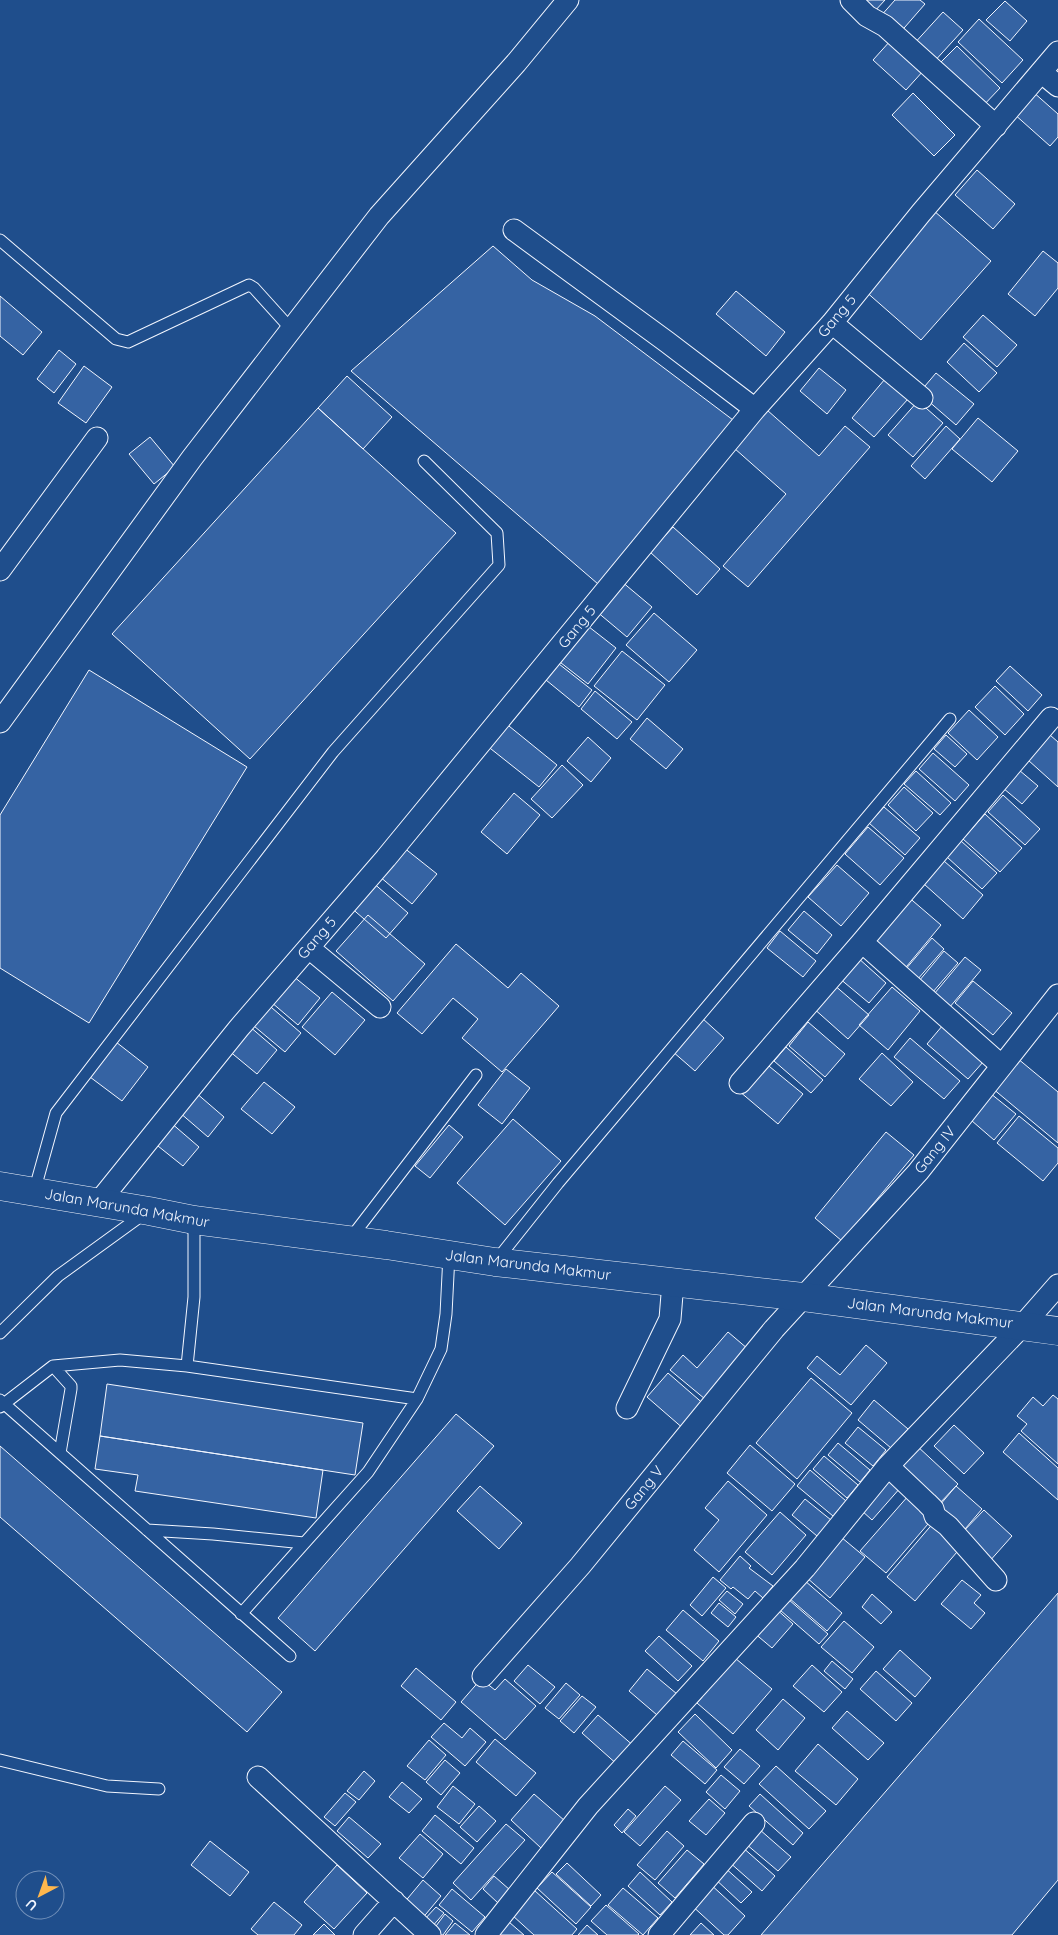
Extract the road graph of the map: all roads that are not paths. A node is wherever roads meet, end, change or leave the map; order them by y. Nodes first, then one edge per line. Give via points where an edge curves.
1 (568, 0) edge
2 (851, 0) edge
3 (1058, 52) edge
4 (1040, 72) junction
5 (1058, 86) edge
6 (996, 126) junction
7 (514, 230) dead end
8 (0, 240) edge
9 (832, 323) junction
10 (291, 329) junction
11 (922, 398) dead end
12 (756, 409) junction
13 (97, 438) dead end
14 (424, 461) dead end
15 (0, 570) edge
16 (1051, 718) dead end
17 (950, 719) dead end
18 (0, 722) edge
19 (862, 942) junction
20 (309, 948) junction
21 (1058, 995) edge
22 (380, 1007) dead end
23 (1002, 1066) junction
24 (476, 1074) dead end
25 (740, 1083) dead end
26 (0, 1186) edge
27 (34, 1192) junction
28 (98, 1203) junction
29 (149, 1211) junction
30 (194, 1220) junction
31 (349, 1240) junction
32 (449, 1255) junction
33 (495, 1262) junction
34 (673, 1282) junction
35 (1058, 1285) edge
36 (803, 1297) junction
37 (1023, 1325) junction
38 (1058, 1331) edge
39 (0, 1333) edge
40 (53, 1366) junction
41 (187, 1366) junction
42 (417, 1399) junction
43 (1, 1404) edge
44 (627, 1408) dead end
45 (60, 1453) junction
46 (888, 1466) junction
47 (147, 1530) junction
48 (304, 1543) junction
49 (996, 1580) dead end
50 (241, 1614) junction
51 (290, 1656) dead end
52 (483, 1676) dead end
53 (0, 1760) edge
54 (258, 1777) dead end
55 (159, 1789) dead end
56 (754, 1823) dead end
57 (394, 1901) junction
58 (364, 1935) edge
59 (430, 1935) edge
60 (486, 1935) edge
61 (659, 1935) edge

1 - 10 street via 379,216
2 - 6 street via 866,16 885,26
3 - 4 street, Gang 5
4 - 5 street
4 - 6 street, Gang 5
6 - 9 street, Gang 5
7 - 12 street
8 - 10 lane via 116,339 128,342 249,286
9 - 11 street
9 - 12 street, Gang 5
10 - 18 street via 186,466
12 - 20 street, Gang 5
13 - 15 street
14 - 27 lane via 496,533 499,565 333,752 56,1113
16 - 19 street
17 - 33 lane
19 - 23 street
19 - 25 street
20 - 22 street
20 - 28 street, Gang 5 via 239,1028
21 - 23 street, Gang IV
23 - 36 street, Gang IV via 918,1172
24 - 31 lane
26 - 27 main road, Jalan Marunda Makmur
27 - 28 main road, Jalan Marunda Makmur
28 - 29 main road, Jalan Marunda Makmur
29 - 30 main road, Jalan Marunda Makmur
29 - 39 lane via 58,1276
30 - 31 main road, Jalan Marunda Makmur
30 - 41 lane via 194,1297
31 - 32 main road, Jalan Marunda Makmur
32 - 33 main road, Jalan Marunda Makmur
32 - 42 lane via 441,1349
33 - 34 main road, Jalan Marunda Makmur
34 - 36 main road, Jalan Marunda Makmur
34 - 44 street via 670,1319
35 - 37 street
36 - 37 main road, Jalan Marunda Makmur
36 - 52 street, Gang V via 580,1566
37 - 38 main road, Jalan Marunda Makmur
37 - 46 street
40 - 41 lane via 120,1360
40 - 43 lane
40 - 45 lane via 71,1386 72,1392
41 - 42 lane
42 - 48 lane via 368,1472
43 - 45 lane
45 - 47 lane
46 - 49 street via 933,1509 935,1516 948,1526
46 - 60 street via 805,1568 588,1806
47 - 48 lane
47 - 50 lane
48 - 50 lane
50 - 51 lane
53 - 55 lane via 107,1786
54 - 57 street
56 - 61 street
57 - 58 street
57 - 59 street

